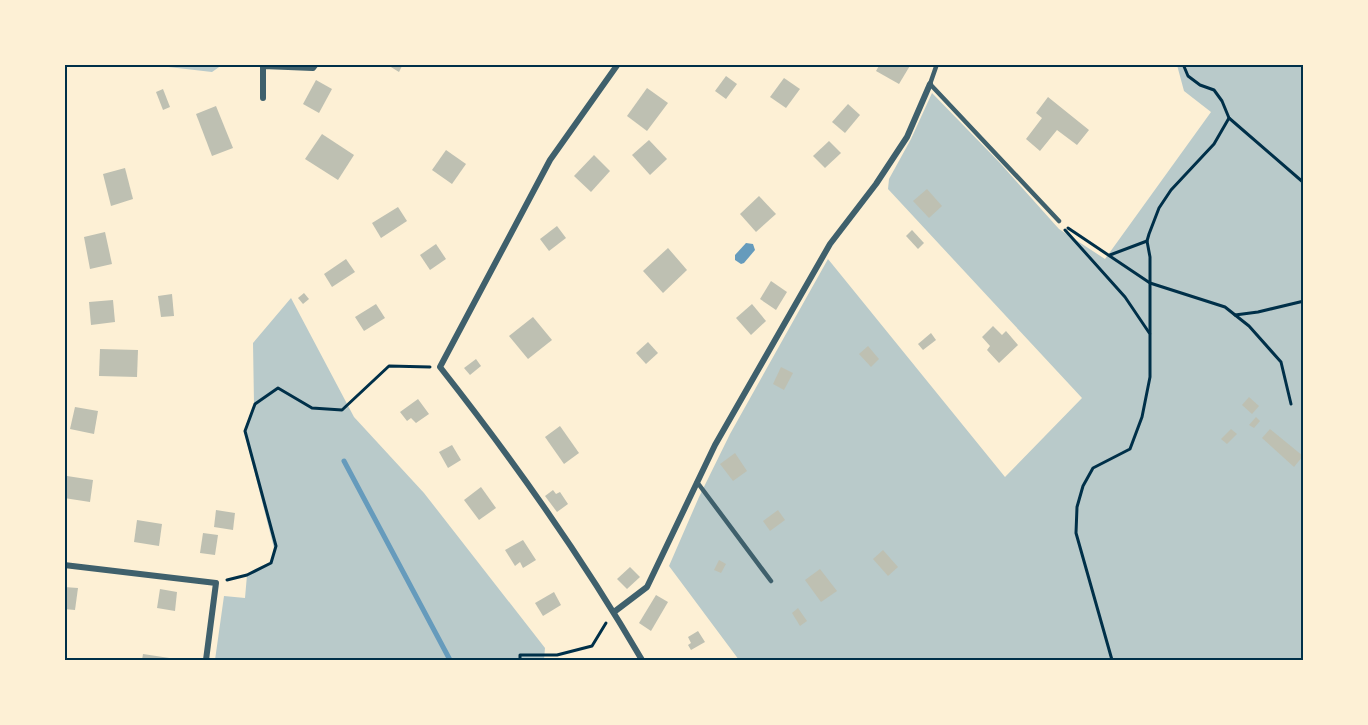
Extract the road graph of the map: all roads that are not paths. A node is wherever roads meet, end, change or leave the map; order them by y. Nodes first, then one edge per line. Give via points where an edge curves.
1 (316, 64) edge
2 (618, 64) edge
3 (937, 64) edge
4 (930, 84) junction
5 (263, 98) dead end
6 (1059, 221) road end
7 (697, 482) junction
8 (64, 565) edge
9 (771, 581) dead end
10 (614, 612) junction
11 (206, 660) edge
12 (642, 660) edge

1 - 5 street via 313,68 263,66
2 - 10 street via 550,160 440,367 529,484
3 - 4 lane
4 - 6 lane
4 - 7 street via 907,137 830,243
7 - 9 lane
7 - 10 street via 647,587
8 - 11 street via 216,583
10 - 12 street

